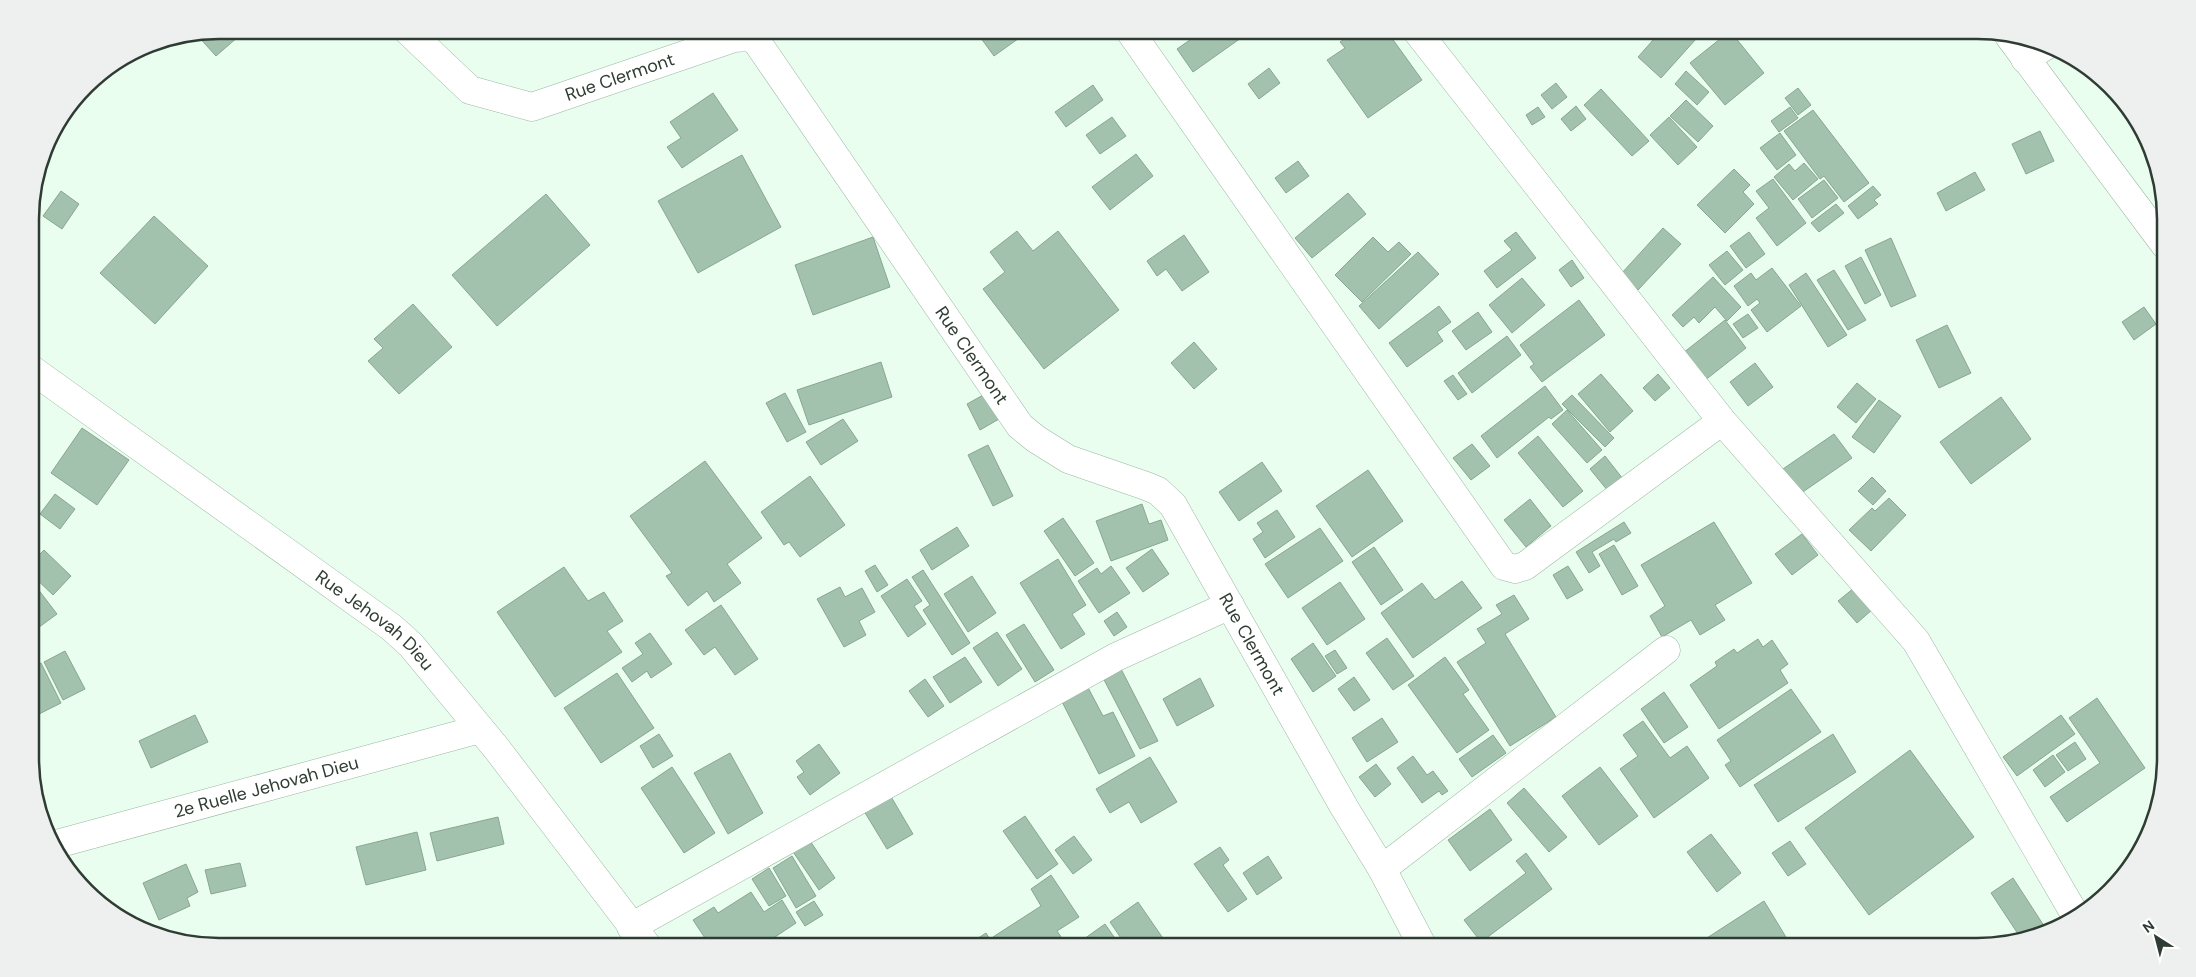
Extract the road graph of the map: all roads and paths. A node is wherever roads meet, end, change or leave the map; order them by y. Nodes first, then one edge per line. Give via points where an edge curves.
1 (416, 39) edge
2 (731, 39) edge
3 (753, 39) edge
4 (1135, 39) edge
5 (1423, 39) edge
6 (2013, 42) edge
7 (2040, 50) edge
8 (2025, 59) junction
9 (2157, 236) edge
10 (39, 375) edge
11 (1722, 421) junction
12 (1230, 605) junction
13 (1666, 650) dead end
14 (480, 730) junction
15 (60, 843) edge
16 (1382, 869) junction
17 (2073, 911) edge
18 (640, 937) edge
19 (1418, 938) edge

1 - 2 street, Rue Clermont via 470,90 532,107
3 - 12 street, Rue Clermont via 1020,426 1068,459 1158,491 1173,504
4 - 11 street via 1504,566 1515,569 1526,566
5 - 11 street
6 - 8 street
7 - 8 street
8 - 9 street
10 - 14 street, Rue Jehovah Dieu via 391,627 411,645
11 - 17 street via 1916,641
12 - 16 street, Rue Clermont
12 - 18 street via 1116,657
13 - 16 street
14 - 15 street, 2e Ruelle Jehovah Dieu
14 - 18 street, Rue Jehovah Dieu
16 - 19 street, Rue Clermont

